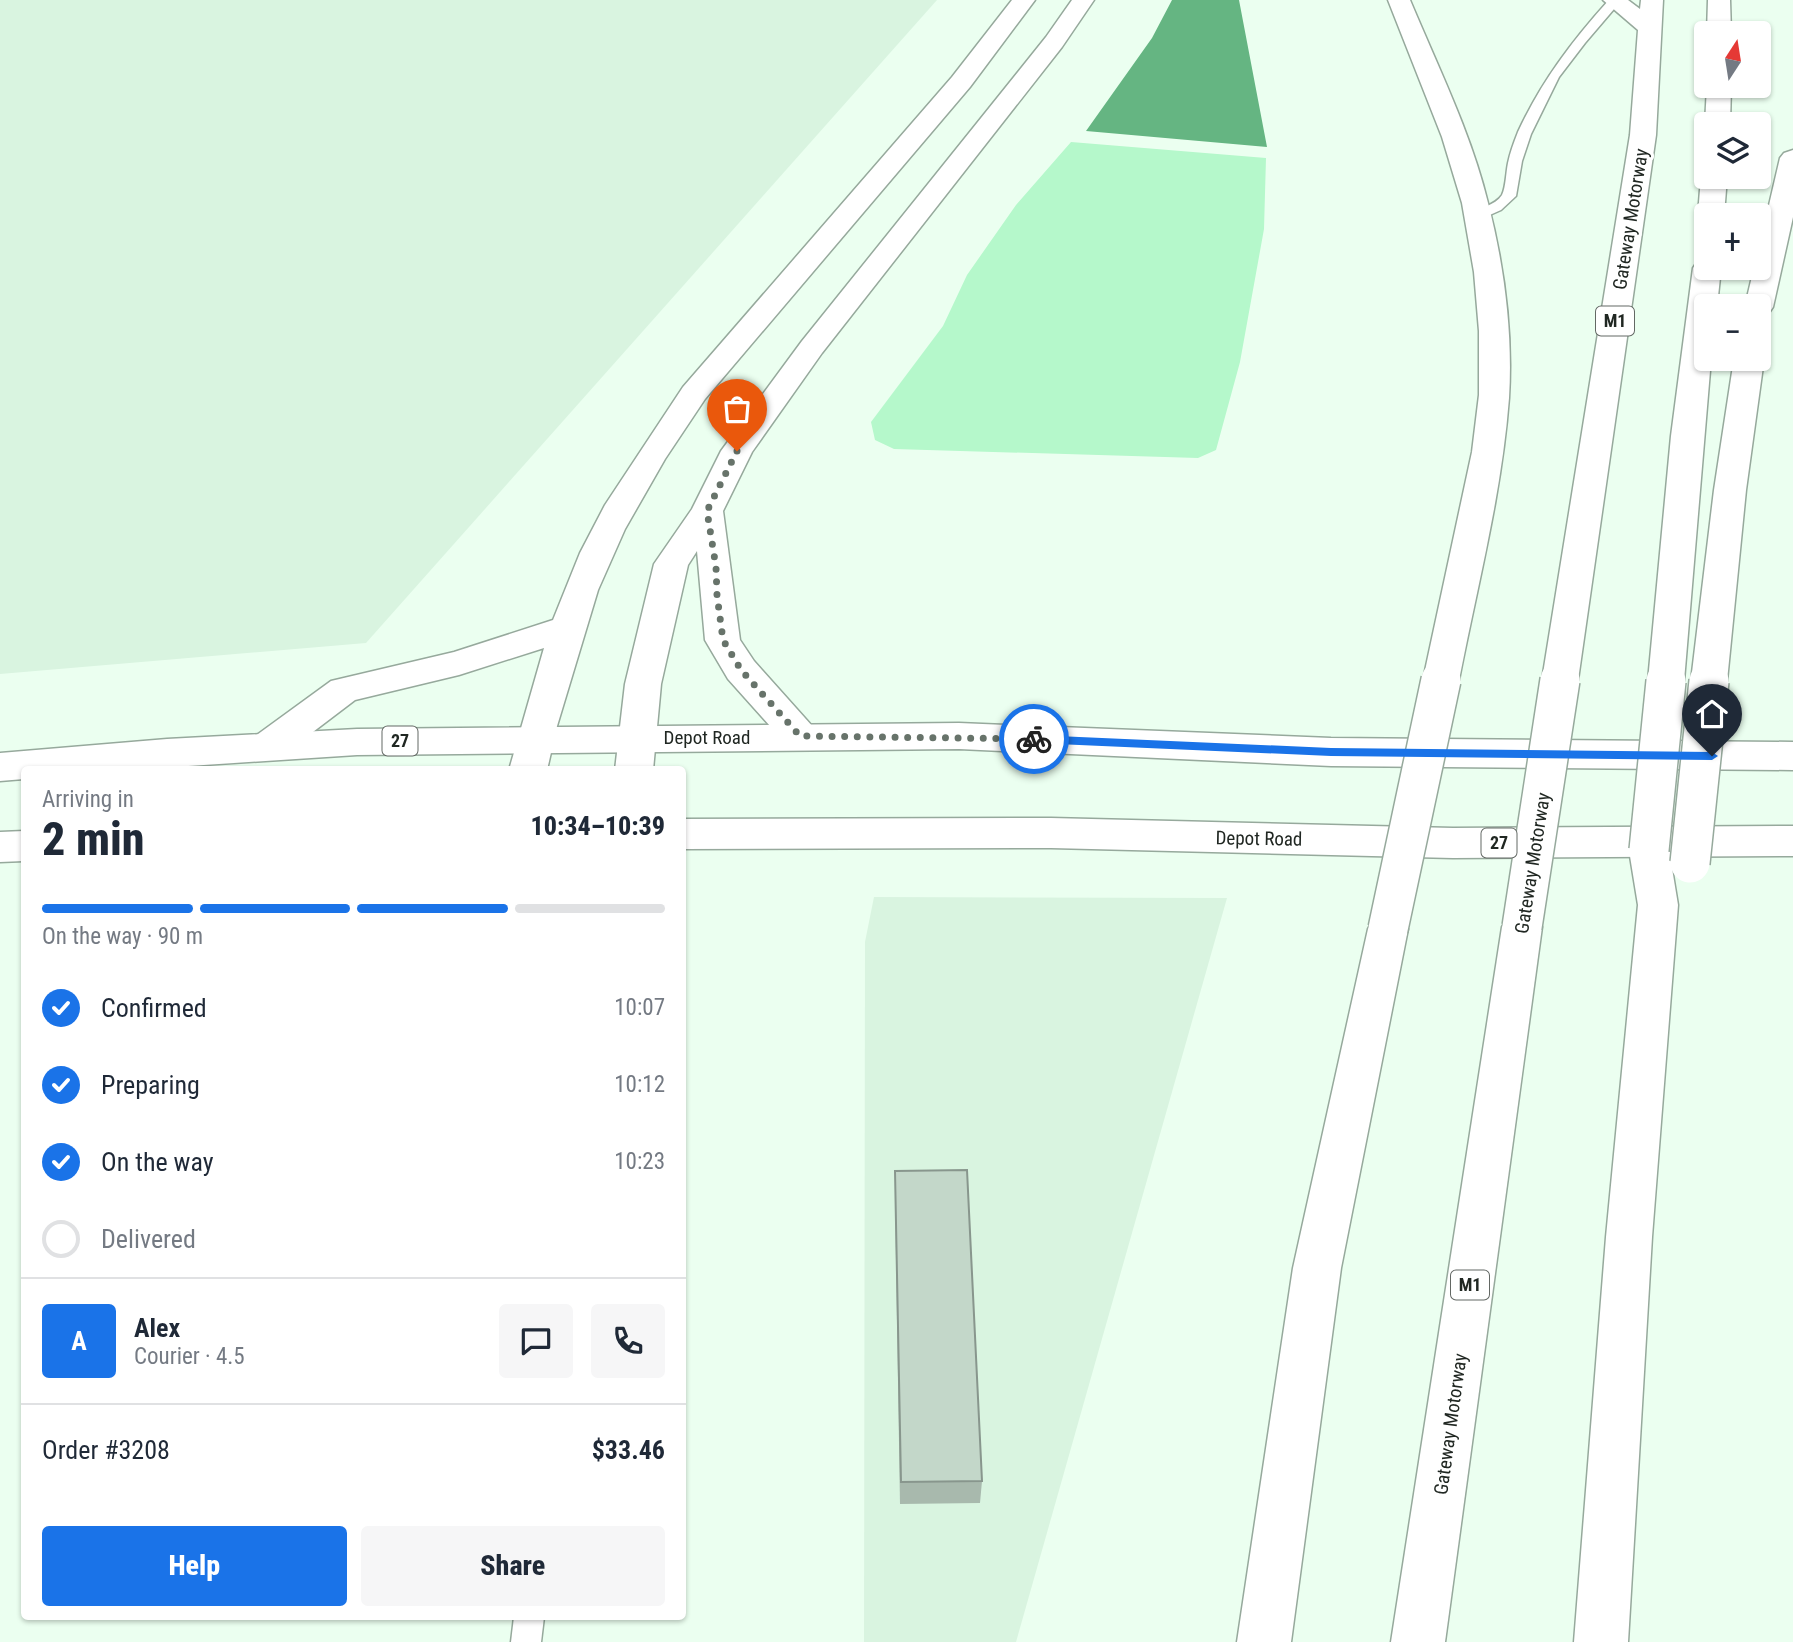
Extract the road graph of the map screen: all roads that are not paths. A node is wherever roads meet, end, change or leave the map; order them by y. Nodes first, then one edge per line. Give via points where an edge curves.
1 (1024, 0) edge
2 (1083, 0) edge
3 (1399, 0) edge
4 (1719, 0) edge
5 (1614, 1) edge
6 (1651, 15) edge
7 (1719, 21) edge
8 (1793, 158) edge
9 (1478, 215) junction
10 (1706, 280) edge
11 (1762, 294) edge
12 (1747, 371) edge
13 (707, 511) junction
14 (567, 628) junction
15 (800, 736) junction
16 (267, 747) junction
17 (636, 754) edge
18 (530, 756) edge
19 (1793, 757) edge
20 (0, 767) edge
21 (686, 834) edge
22 (1793, 841) edge
23 (21, 846) edge
24 (0, 847) edge
25 (1657, 915) junction
26 (529, 1620) edge
27 (526, 1642) edge
28 (1264, 1642) edge
29 (1418, 1642) edge
30 (1601, 1642) edge

1 - 14 main road via 961,82 694,393 610,527
2 - 13 main road via 789,378 737,451
3 - 9 main road via 1455,137
4 - 7 main road
5 - 6 main road
5 - 9 lane via 1553,77 1527,127 1509,196
6 - 29 main road, Gateway Motorway / M1, bridge via 1643,135
8 - 11 main road
9 - 28 main road, bridge via 1494,331 1488,452 1317,1268
10 - 25 main road, bridge via 1650,850
12 - 25 main road, bridge via 1690,863
13 - 15 main road via 723,640 741,670
13 - 17 main road via 671,564 648,661
14 - 16 main road via 458,663 344,690
14 - 18 main road
15 - 17 main road, Depot Road / 27
15 - 19 main road, Depot Road / 27 via 958,736 1331,752
16 - 18 main road, Depot Road / 27 via 456,740
16 - 20 main road, Depot Road / 27
17 - 18 main road, Depot Road / 27
21 - 22 main road, Depot Road / 27 via 1051,833 1452,843
23 - 24 main road
25 - 30 main road
26 - 27 lane

